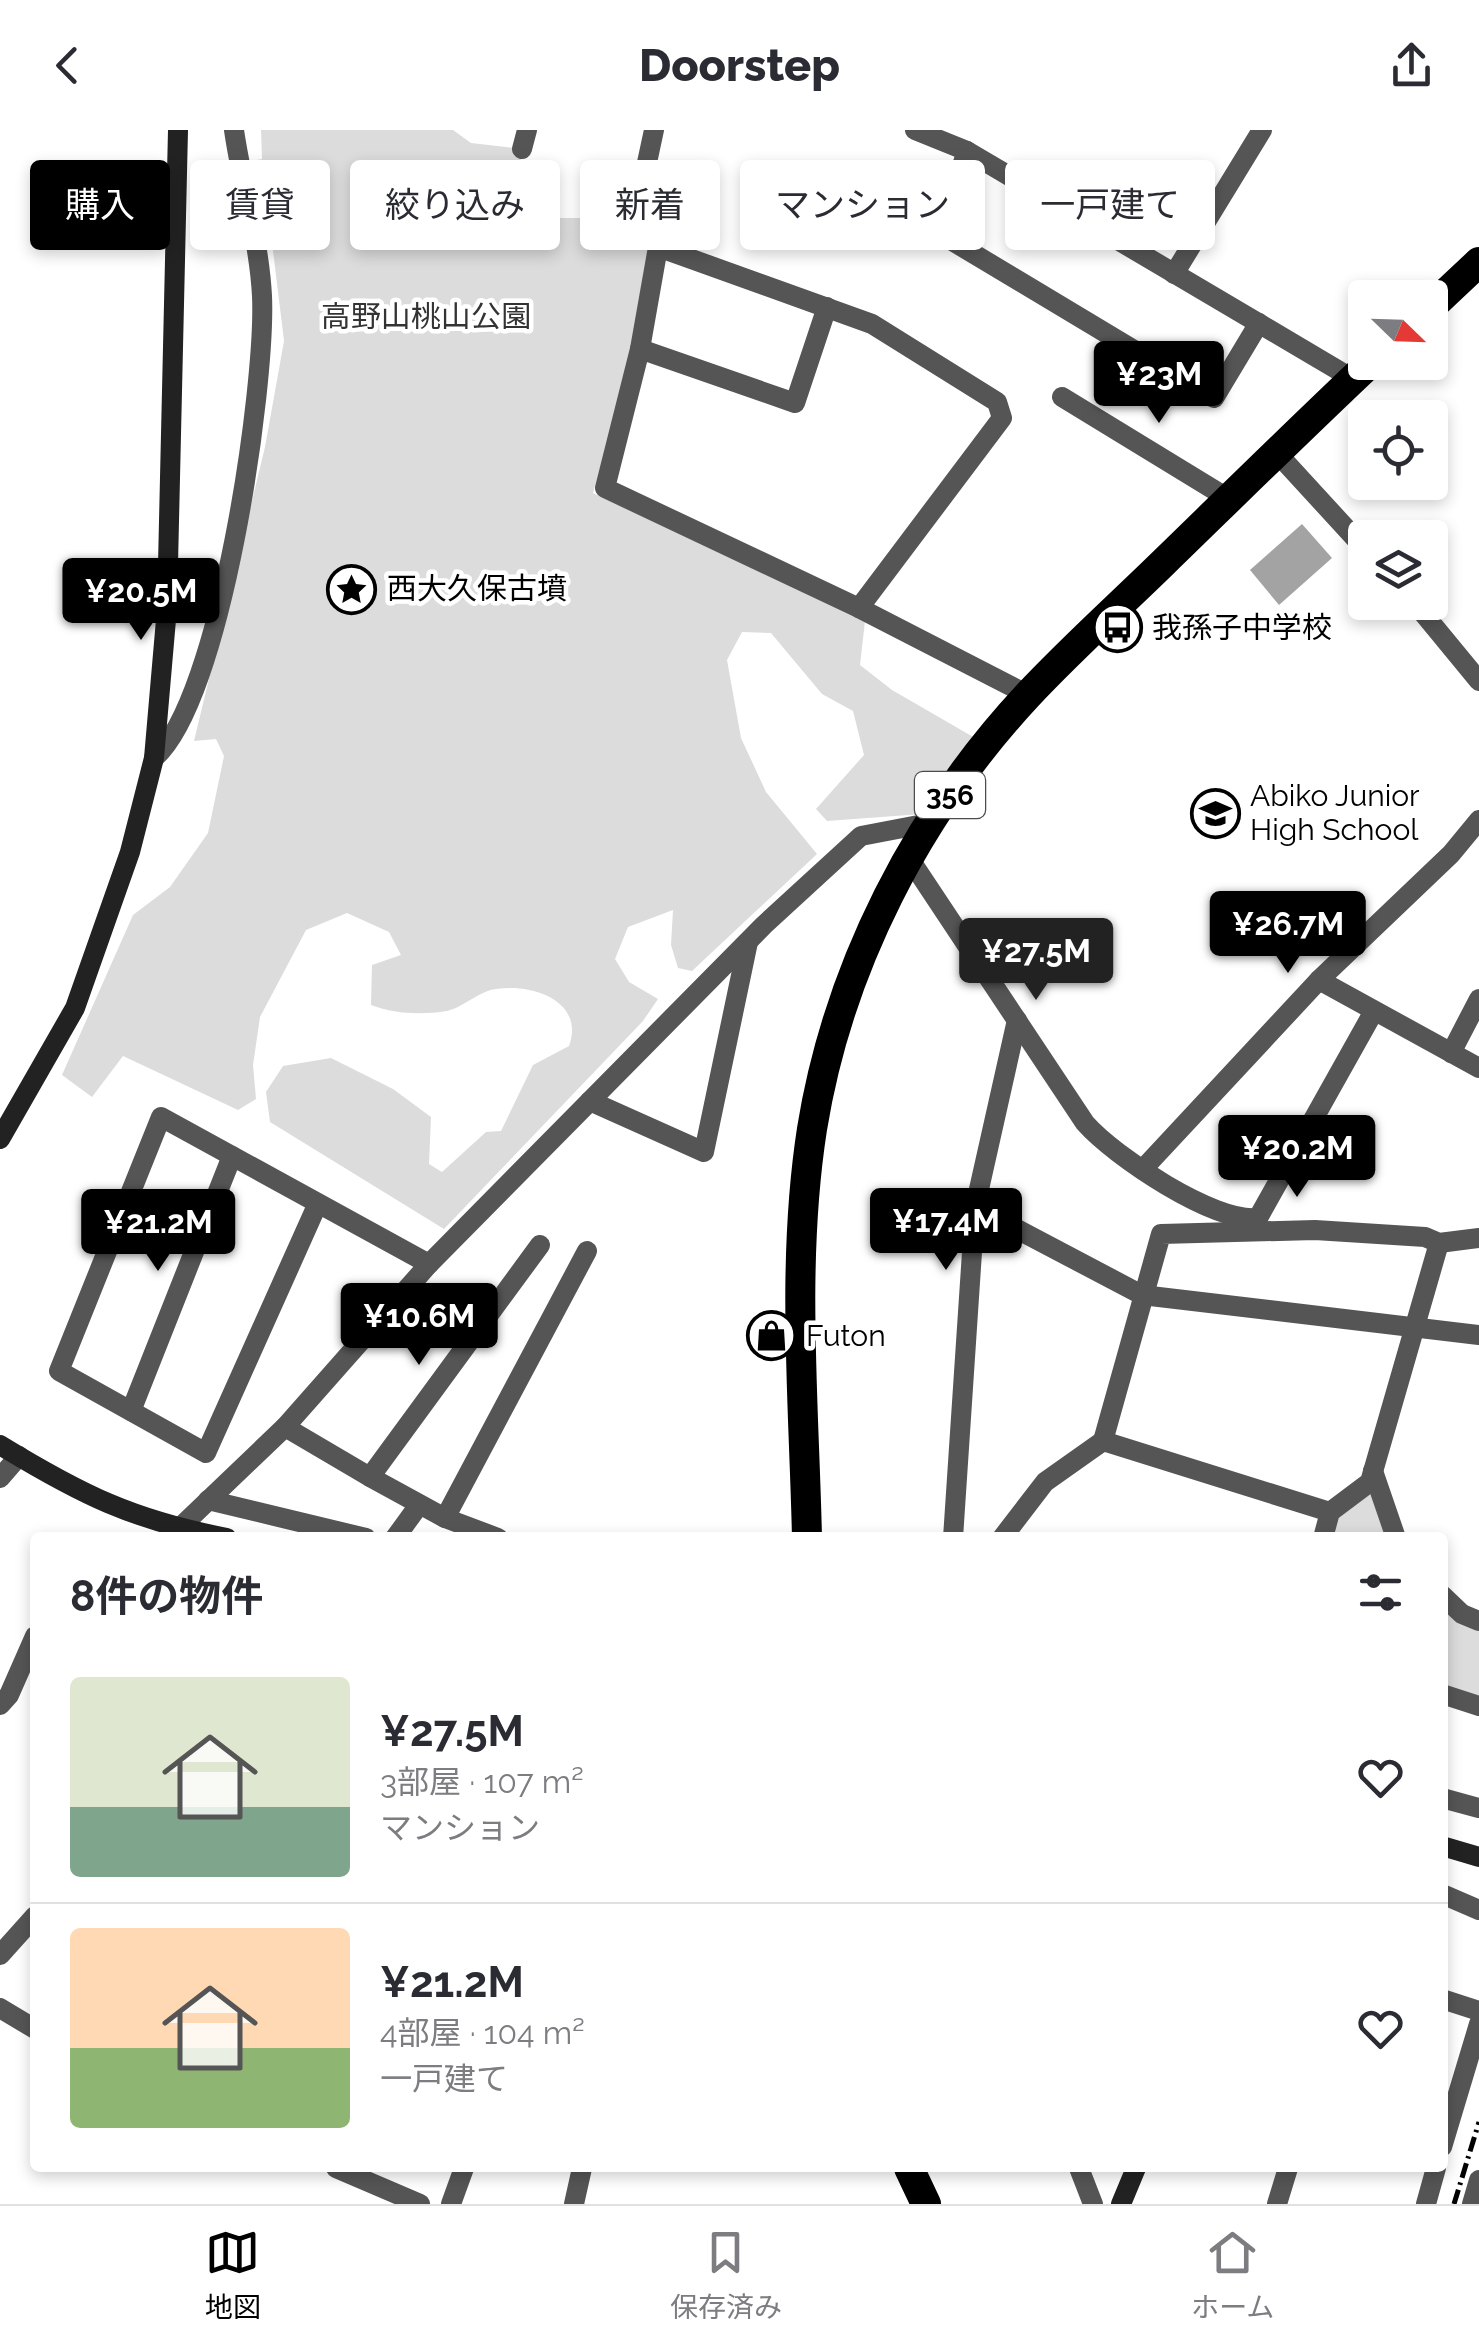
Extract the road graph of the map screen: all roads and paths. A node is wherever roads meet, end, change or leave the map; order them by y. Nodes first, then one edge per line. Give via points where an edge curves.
1 (178, 130) edge
2 (234, 130) edge
3 (654, 130) edge
4 (915, 130) edge
5 (1262, 130) edge
6 (967, 151) junction
7 (648, 160) edge
8 (657, 250) edge
9 (666, 250) edge
10 (1479, 262) edge
11 (1174, 274) junction
12 (1448, 291) edge
13 (827, 307) junction
14 (1259, 323) junction
15 (640, 348) junction
16 (1348, 364) edge
17 (1353, 380) edge
18 (1062, 397) dead end
19 (1277, 452) junction
20 (1230, 498) junction
21 (1348, 530) edge
22 (860, 608) junction
23 (1429, 620) edge
24 (1479, 681) edge
25 (1028, 695) junction
26 (154, 758) junction
27 (1479, 820) edge
28 (929, 823) junction
29 (909, 858) junction
30 (748, 940) junction
31 (1319, 980) junction
32 (1479, 999) edge
33 (1374, 1010) junction
34 (1018, 1020) junction
35 (1452, 1053) junction
36 (1479, 1068) edge
37 (590, 1100) junction
38 (0, 1139) edge
39 (232, 1156) junction
40 (1143, 1169) junction
41 (318, 1203) junction
42 (975, 1207) junction
43 (1479, 1238) edge
44 (1439, 1243) junction
45 (540, 1245) dead end
46 (587, 1251) dead end
47 (429, 1264) junction
48 (1142, 1296) junction
49 (1417, 1327) junction
50 (1479, 1335) edge
51 (131, 1411) junction
52 (285, 1427) junction
53 (1103, 1441) junction
54 (0, 1444) edge
55 (19, 1456) junction
56 (1373, 1472) junction
57 (370, 1477) junction
58 (0, 1478) edge
59 (205, 1503) junction
60 (418, 1504) junction
61 (1330, 1512) junction
62 (444, 1518) junction
63 (175, 1532) edge
64 (197, 1532) edge
65 (338, 1532) edge
66 (398, 1532) edge
67 (482, 1532) edge
68 (807, 1532) edge
69 (953, 1532) edge
70 (1007, 1532) edge
71 (1324, 1532) edge
72 (1394, 1532) edge
73 (1448, 1601) edge
74 (1479, 1621) edge
75 (30, 1646) edge
76 (1448, 1696) edge
77 (0, 1705) edge
78 (1479, 1706) edge
79 (1448, 1800) edge
80 (1479, 1808) edge
81 (1448, 1848) edge
82 (1479, 1857) edge
83 (1448, 1897) edge
84 (1479, 1910) edge
85 (30, 1925) edge
86 (0, 1955) edge
87 (1448, 2001) edge
88 (0, 2008) edge
89 (1479, 2011) edge
90 (1479, 2024) edge
91 (30, 2026) edge
92 (1448, 2127) edge
93 (345, 2172) edge
94 (463, 2172) edge
95 (581, 2172) edge
96 (911, 2172) edge
97 (1080, 2172) edge
98 (1134, 2172) edge
99 (1287, 2172) edge
100 (1435, 2172) edge
101 (1479, 2181) edge
102 (420, 2204) edge
103 (451, 2204) edge
104 (574, 2204) edge
105 (926, 2204) edge
106 (1092, 2204) edge
107 (1121, 2204) edge
108 (1277, 2204) edge
109 (1426, 2204) edge
110 (1472, 2204) edge

1 - 26 street via 166,623
2 - 26 street via 262,297 256,397 202,666 167,746
3 - 7 street
4 - 6 street
5 - 11 street
6 - 11 street
6 - 14 street via 939,234 1214,398
8 - 15 street
9 - 13 street
10 - 12 highway
11 - 14 street
13 - 15 street via 795,403
13 - 22 street via 872,324 966,382 997,402 1002,418
14 - 16 street
15 - 22 street via 605,488
17 - 19 highway, 356
18 - 20 street
19 - 20 highway, 356
19 - 21 street
20 - 25 highway, 356
22 - 25 street
23 - 24 street
25 - 28 highway, 356
26 - 38 street via 130,852 75,1008
27 - 31 street
28 - 29 highway, 356
28 - 30 street via 860,836
29 - 34 street
29 - 68 highway, 356 via 844,1001 810,1142 801,1267
30 - 37 street
30 - 37 street via 704,1152
31 - 33 street
31 - 40 street
32 - 35 street
33 - 35 street
33 - 40 street via 1258,1218 1229,1218
34 - 40 street via 1085,1123
34 - 42 street
35 - 36 street
37 - 47 street
39 - 41 street
39 - 51 street
39 - 51 street via 161,1117 60,1371
41 - 47 street
41 - 51 street via 206,1453
42 - 48 street
42 - 69 street
43 - 44 street
44 - 48 street via 1426,1236 1315,1230 1162,1234
44 - 49 street
45 - 57 street
46 - 62 street
47 - 52 street
48 - 49 street
48 - 53 street
49 - 50 street
49 - 56 street
52 - 57 street
52 - 59 street
53 - 61 street
53 - 70 street via 1045,1482
54 - 55 street
55 - 58 street
55 - 64 street via 89,1496 155,1524
56 - 61 street via 1370,1482
56 - 72 street
57 - 60 street
59 - 63 street
59 - 65 street
60 - 62 street
60 - 66 street
61 - 71 street
62 - 67 street
73 - 74 street
75 - 77 street
76 - 78 street
79 - 80 street
81 - 82 street
83 - 84 street
85 - 86 street
87 - 89 street
88 - 91 street
90 - 92 street
93 - 102 street
94 - 103 street
95 - 104 street
96 - 105 highway
97 - 106 street
98 - 107 street
99 - 108 street
100 - 109 street
101 - 110 street

